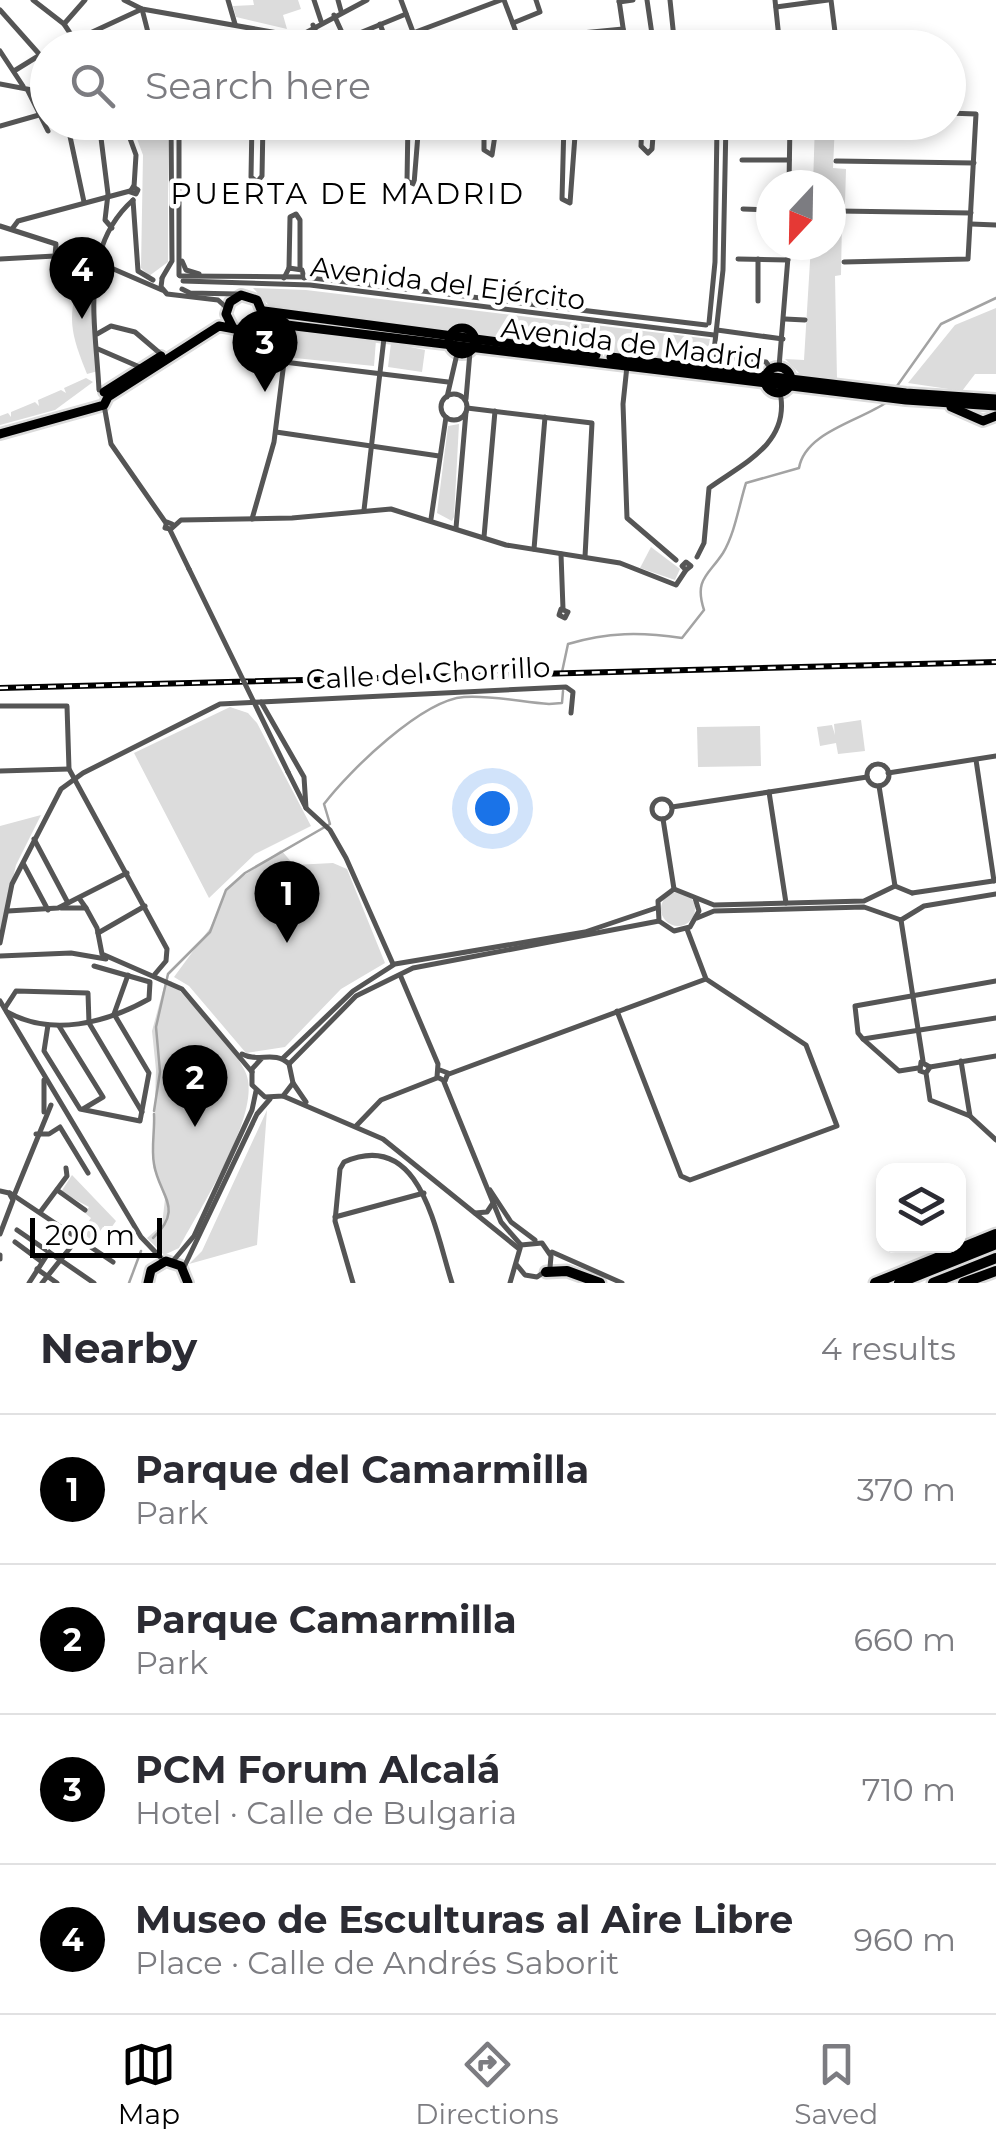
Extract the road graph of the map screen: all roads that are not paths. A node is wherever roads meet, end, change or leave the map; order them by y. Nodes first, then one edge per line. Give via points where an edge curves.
1 (33, 0) edge
2 (85, 0) edge
3 (124, 0) edge
4 (228, 0) edge
5 (314, 0) edge
6 (338, 0) edge
7 (367, 0) edge
8 (401, 0) edge
9 (502, 0) edge
10 (536, 0) edge
11 (633, 0) edge
12 (647, 0) edge
13 (670, 0) edge
14 (830, 0) edge
15 (619, 1) edge
16 (358, 2) edge
17 (775, 4) edge
18 (142, 9) junction
19 (0, 10) edge
20 (341, 11) junction
21 (406, 14) junction
22 (334, 15) junction
23 (321, 21) junction
24 (513, 23) junction
25 (64, 24) junction
26 (236, 24) junction
27 (380, 24) junction
28 (313, 25) junction
29 (623, 29) joint
30 (68, 30) edge
31 (97, 30) edge
32 (147, 30) edge
33 (264, 30) edge
34 (303, 30) edge
35 (315, 30) edge
36 (341, 30) edge
37 (366, 30) edge
38 (382, 30) edge
39 (412, 30) edge
40 (421, 30) edge
41 (516, 30) edge
42 (611, 30) edge
43 (651, 30) edge
44 (673, 30) edge
45 (778, 30) edge
46 (834, 30) edge
47 (30, 44) edge
48 (0, 51) edge
49 (30, 62) edge
50 (14, 72) junction
51 (0, 84) edge
52 (25, 88) junction
53 (30, 89) edge
54 (30, 98) edge
55 (966, 114) edge
56 (30, 118) edge
57 (0, 126) edge
58 (71, 140) edge
59 (99, 140) edge
60 (131, 140) edge
61 (178, 140) edge
62 (179, 140) edge
63 (252, 140) edge
64 (263, 140) edge
65 (407, 140) edge
66 (418, 140) edge
67 (485, 140) edge
68 (496, 140) edge
69 (562, 140) edge
70 (575, 140) edge
71 (641, 140) edge
72 (651, 140) edge
73 (714, 140) edge
74 (726, 140) edge
75 (790, 140) edge
76 (742, 160) dead end
77 (790, 160) junction
78 (836, 161) dead end
79 (974, 164) junction
80 (790, 170) edge
81 (108, 194) junction
82 (84, 202) junction
83 (743, 210) dead end
84 (756, 210) edge
85 (846, 211) edge
86 (972, 213) junction
87 (971, 224) junction
88 (996, 225) edge
89 (0, 226) edge
90 (13, 226) junction
91 (112, 228) junction
92 (180, 250) junction
93 (55, 256) junction
94 (0, 259) edge
95 (738, 259) dead end
96 (756, 259) edge
97 (758, 260) edge
98 (788, 260) edge
99 (844, 262) dead end
100 (94, 265) junction
101 (289, 268) junction
102 (300, 269) junction
103 (207, 275) junction
104 (164, 276) junction
105 (304, 278) junction
106 (139, 280) junction
107 (153, 280) junction
108 (181, 280) junction
109 (286, 280) junction
110 (300, 284) junction
111 (162, 290) junction
112 (174, 295) junction
113 (241, 295) junction
114 (758, 301) dead end
115 (227, 311) junction
116 (263, 317) junction
117 (785, 319) junction
118 (806, 320) dead end
119 (233, 328) junction
120 (712, 329) junction
121 (97, 334) junction
122 (384, 335) junction
123 (448, 339) junction
124 (783, 339) junction
125 (473, 346) junction
126 (98, 349) junction
127 (457, 354) junction
128 (162, 355) junction
129 (712, 356) junction
130 (627, 365) junction
131 (142, 368) junction
132 (711, 368) junction
133 (380, 374) junction
134 (770, 374) junction
135 (722, 376) junction
136 (448, 382) junction
137 (791, 383) junction
138 (447, 397) junction
139 (100, 398) junction
140 (782, 398) dead end
141 (995, 401) edge
142 (944, 404) junction
143 (466, 407) junction
144 (495, 411) junction
145 (996, 416) edge
146 (446, 417) junction
147 (545, 417) junction
148 (0, 432) edge
149 (276, 432) junction
150 (371, 444) junction
151 (439, 456) junction
152 (364, 512) junction
153 (252, 518) junction
154 (431, 519) junction
155 (169, 526) junction
156 (456, 528) junction
157 (484, 537) junction
158 (534, 550) junction
159 (561, 554) junction
160 (586, 557) junction
161 (686, 566) junction
162 (563, 608) dead end
163 (261, 702) junction
164 (0, 706) edge
165 (571, 712) dead end
166 (996, 756) edge
167 (976, 760) junction
168 (69, 769) junction
169 (0, 771) edge
170 (888, 773) junction
171 (867, 777) junction
172 (75, 778) junction
173 (879, 786) junction
174 (302, 790) junction
175 (769, 792) junction
176 (672, 808) junction
177 (663, 819) junction
178 (34, 840) junction
179 (26, 867) dead end
180 (127, 873) junction
181 (995, 881) edge
182 (895, 886) junction
183 (674, 889) junction
184 (912, 893) junction
185 (996, 894) edge
186 (882, 896) junction
187 (80, 898) junction
188 (696, 898) junction
189 (786, 903) junction
190 (68, 904) junction
191 (145, 906) junction
192 (58, 908) junction
193 (86, 908) junction
194 (656, 908) junction
195 (914, 909) junction
196 (48, 910) junction
197 (882, 910) junction
198 (7, 911) junction
199 (697, 918) junction
200 (901, 920) junction
201 (659, 921) junction
202 (686, 929) junction
203 (98, 934) junction
204 (2, 951) edge
205 (99, 953) junction
206 (94, 966) dead end
207 (397, 971) junction
208 (155, 974) junction
209 (128, 975) junction
210 (706, 979) junction
211 (996, 981) edge
212 (912, 994) junction
213 (0, 1001) edge
214 (6, 1010) junction
215 (617, 1011) junction
216 (114, 1014) junction
217 (996, 1018) edge
218 (27, 1023) junction
219 (89, 1023) junction
220 (48, 1026) junction
221 (59, 1026) junction
222 (918, 1030) junction
223 (21, 1038) junction
224 (864, 1038) junction
225 (236, 1049) junction
226 (996, 1056) edge
227 (262, 1058) junction
228 (282, 1058) junction
229 (962, 1062) junction
230 (290, 1064) junction
231 (926, 1067) junction
232 (440, 1070) junction
233 (252, 1072) junction
234 (449, 1074) junction
235 (441, 1080) junction
236 (294, 1083) junction
237 (256, 1091) junction
238 (50, 1092) junction
239 (283, 1096) junction
240 (270, 1099) junction
241 (308, 1104) junction
242 (54, 1106) junction
243 (82, 1110) junction
244 (970, 1116) junction
245 (142, 1118) junction
246 (356, 1126) junction
247 (36, 1134) junction
248 (996, 1140) edge
249 (66, 1168) dead end
250 (88, 1173) dead end
251 (434, 1176) junction
252 (482, 1179) junction
253 (57, 1190) junction
254 (423, 1190) junction
255 (0, 1191) edge
256 (12, 1196) junction
257 (493, 1203) junction
258 (0, 1208) edge
259 (85, 1210) dead end
260 (41, 1212) junction
261 (472, 1212) junction
262 (335, 1217) junction
263 (17, 1230) dead end
264 (492, 1230) junction
265 (0, 1234) edge
266 (996, 1234) edge
267 (78, 1238) junction
268 (536, 1241) junction
269 (14, 1242) dead end
270 (145, 1244) junction
271 (996, 1244) edge
272 (520, 1247) junction
273 (550, 1251) junction
274 (49, 1252) junction
275 (996, 1258) edge
276 (62, 1260) junction
277 (42, 1262) junction
278 (113, 1262) dead end
279 (169, 1262) junction
280 (515, 1262) junction
281 (37, 1269) junction
282 (151, 1270) junction
283 (184, 1270) junction
284 (996, 1271) edge
285 (526, 1276) junction
286 (540, 1278) edge
287 (44, 1280) edge
288 (29, 1283) edge
289 (57, 1283) edge
290 (94, 1283) edge
291 (148, 1283) edge
292 (188, 1283) edge
293 (354, 1283) edge
294 (452, 1283) edge
295 (512, 1283) edge
296 (600, 1283) edge
297 (622, 1283) edge
298 (874, 1283) edge
299 (899, 1283) edge
300 (933, 1283) edge
301 (963, 1283) edge

1 - 25 street
2 - 25 street
3 - 18 street
4 - 26 street
5 - 23 street
6 - 20 street
7 - 16 street
8 - 21 street
9 - 24 street
9 - 40 street
10 - 24 street via 540,12
11 - 15 street
12 - 43 street
13 - 44 street
14 - 17 street
14 - 46 street
15 - 29 street
16 - 20 street
17 - 45 street
18 - 26 street
18 - 31 street
18 - 32 street
19 - 47 street
20 - 22 street
21 - 27 street
21 - 39 street
22 - 23 street
22 - 36 street
23 - 28 street
24 - 41 street
25 - 30 street
26 - 33 street
27 - 37 street
27 - 38 street
28 - 34 street
28 - 35 street
29 - 42 street
48 - 50 street
49 - 50 street
50 - 52 street
51 - 52 street
52 - 53 street
52 - 54 street
55 - 79 street via 976,114
56 - 57 street
58 - 82 street
59 - 81 street
60 - 81 street via 136,155 132,189
61 - 104 street via 172,261
62 - 92 street
63 - 64 street via 257,182
65 - 66 street via 406,182 414,184
67 - 68 street via 486,154 496,152
69 - 70 street via 562,199 570,203
71 - 72 street via 648,153
73 - 120 street
74 - 120 street via 723,270
75 - 77 street
76 - 77 street
77 - 80 street
78 - 79 street
79 - 86 street
81 - 82 street
81 - 91 street via 104,220
82 - 90 street
83 - 84 street
85 - 86 street
86 - 87 street
87 - 88 street
87 - 99 street via 968,259
89 - 90 street
90 - 93 street via 56,244
91 - 100 street
91 - 107 street via 133,200 138,270
92 - 103 street via 186,270
92 - 108 street
93 - 94 street
93 - 100 street
95 - 96 street
97 - 114 street
98 - 117 street
100 - 106 street
100 - 121 street
101 - 102 street
101 - 102 street, Avenida del Ejército via 290,217 296,214
101 - 109 street
102 - 105 street
103 - 108 street, Avenida del Ejército
103 - 109 street, Avenida del Ejército
104 - 107 street
104 - 108 street
104 - 111 street
105 - 109 street, Avenida del Ejército
105 - 110 street
105 - 120 street, Avenida del Ejército
106 - 107 street
106 - 111 street
108 - 109 street, Avenida del Ejército
108 - 112 street
108 - 113 street via 190,293
109 - 110 street, Avenida del Ejército
110 - 120 street, Avenida del Ejército
111 - 112 street
112 - 115 street via 218,300
113 - 115 main road
113 - 116 main road via 258,300
115 - 119 main road
115 - 128 main road
116 - 119 main road via 251,332
116 - 122 main road, Avenida de Madrid
116 - 123 main road, Avenida de Madrid
117 - 118 street
117 - 124 street
119 - 139 main road via 219,326
120 - 124 street
120 - 129 street
121 - 126 street
121 - 128 street via 111,326 134,332
122 - 123 main road, Avenida de Madrid
122 - 133 street
123 - 125 main road, Avenida de Madrid
123 - 125 main road via 462,328
123 - 127 main road
124 - 134 street
125 - 127 main road
125 - 130 main road, Avenida de Madrid
125 - 132 main road, Avenida de Madrid
125 - 143 street
126 - 131 street
126 - 139 street
127 - 136 street
128 - 131 main road
129 - 132 street
129 - 134 street via 766,362
130 - 135 main road, Avenida de Madrid
130 - 161 street via 627,518
131 - 139 main road
132 - 134 main road, Avenida de Madrid
132 - 135 street
133 - 136 street
133 - 149 street via 284,362
133 - 150 street
134 - 135 main road, Avenida de Madrid
134 - 137 main road, Avenida de Madrid
134 - 137 main road
134 - 137 main road via 777,394
136 - 138 street
137 - 141 main road, Avenida de Madrid
137 - 142 main road, Avenida de Madrid
138 - 143 street via 456,395
138 - 146 street
139 - 148 main road
139 - 155 street via 111,444
140 - 161 street via 773,441 709,488 704,543
141 - 142 main road, Avenida de Madrid
142 - 145 main road via 983,421
143 - 144 street
143 - 146 street via 457,420
143 - 156 street
144 - 147 street
144 - 157 street
146 - 151 street
147 - 158 street
147 - 160 street via 592,423
149 - 150 street
149 - 153 street
150 - 151 street
150 - 152 street
151 - 154 street
152 - 153 street
152 - 154 street via 390,509
153 - 155 street
154 - 156 street
155 - 174 street, bridge
156 - 157 street
157 - 158 street
158 - 159 street
159 - 160 street
159 - 162 street
160 - 161 street via 676,585
163 - 165 street, Calle del Chorrillo via 566,687 573,692
163 - 172 street, Calle del Chorrillo via 220,704
163 - 174 street, Calle del Chorrillo via 286,742
164 - 168 street via 67,706
166 - 167 street
167 - 170 street
167 - 181 street
168 - 169 street
168 - 172 street
170 - 171 street via 876,764
170 - 173 street
171 - 173 street
171 - 175 street
172 - 178 street, Calle del Chorrillo
172 - 180 street
173 - 182 street
174 - 207 street via 306,808 346,858
175 - 176 street
175 - 189 street
176 - 177 street
176 - 177 street via 666,799 654,802 652,812
177 - 183 street
178 - 190 street
178 - 198 street, Calle del Chorrillo
179 - 196 street
180 - 187 street
180 - 191 street
181 - 184 street
182 - 184 street
182 - 186 street
183 - 188 street
183 - 194 street
184 - 195 street
185 - 195 street
186 - 189 street
186 - 197 street
187 - 190 street
187 - 193 street
188 - 189 street via 714,905
188 - 199 street
190 - 192 street
191 - 203 street
191 - 208 street via 168,954
192 - 193 street
192 - 196 street
193 - 203 street
194 - 201 street
194 - 207 street via 584,932
195 - 200 street
196 - 198 street
197 - 199 street via 714,911
197 - 200 street
198 - 204 street, Calle del Chorrillo
199 - 202 street
200 - 212 street
201 - 202 street via 668,929
201 - 207 street
202 - 210 street
203 - 205 street
204 - 205 street
205 - 208 street
206 - 209 street
207 - 228 street via 353,991
207 - 230 street via 356,996
207 - 232 street
208 - 225 street via 192,997
209 - 216 street
209 - 216 street via 150,982 149,999
210 - 215 street
210 - 215 street via 806,1045 837,1126 690,1180 681,1176
211 - 212 street
212 - 222 street
212 - 224 street via 855,1006
213 - 214 street
214 - 218 street
214 - 219 street via 12,994 88,992
214 - 223 street
215 - 234 street
216 - 219 street
216 - 245 street via 149,1073
217 - 222 street
218 - 220 street
218 - 223 street
219 - 221 street
219 - 245 street
220 - 221 street
220 - 243 street via 44,1052
221 - 243 street via 103,1097
222 - 224 street
222 - 231 street
223 - 238 street
224 - 231 street via 899,1070
225 - 227 street
225 - 233 street
226 - 229 street
227 - 228 street
227 - 233 street
228 - 230 street
229 - 231 street
229 - 244 street
230 - 236 street
231 - 244 street via 930,1100
232 - 234 street
232 - 235 street
233 - 237 street
234 - 235 street
235 - 246 street via 380,1100
235 - 252 street
236 - 239 street
236 - 241 street
237 - 240 street
237 - 279 street via 194,1236
238 - 242 street
238 - 242 street
239 - 240 street
239 - 241 street
240 - 283 street
241 - 246 street
242 - 247 street
242 - 270 street
243 - 245 street
244 - 248 street
246 - 251 street
247 - 250 street via 60,1127
247 - 256 street
249 - 253 street
251 - 254 street
251 - 261 street
252 - 257 street
252 - 268 street via 512,1222
253 - 259 street
253 - 260 street
254 - 262 street
254 - 262 street via 385,1155 368,1153 342,1164
254 - 294 street
255 - 256 street
256 - 258 street
256 - 260 street
256 - 265 street
257 - 261 street via 487,1212
257 - 272 street
260 - 267 street
261 - 264 street
262 - 293 street
263 - 274 street
264 - 272 street
264 - 280 street
266 - 298 highway
267 - 276 street
267 - 278 street
268 - 272 street
268 - 273 street
269 - 277 street
270 - 279 street
270 - 282 street
271 - 299 highway
272 - 280 street
273 - 286 street via 552,1262
273 - 297 street
274 - 276 street
274 - 277 street
275 - 300 highway
276 - 287 street
276 - 290 street
277 - 281 street
279 - 282 main road
279 - 283 main road
280 - 285 street
280 - 295 street
281 - 287 street
281 - 288 street
282 - 291 main road
283 - 292 main road
284 - 301 highway
285 - 286 street
285 - 286 street
285 - 295 street
286 - 296 highway via 567,1271
287 - 289 street

